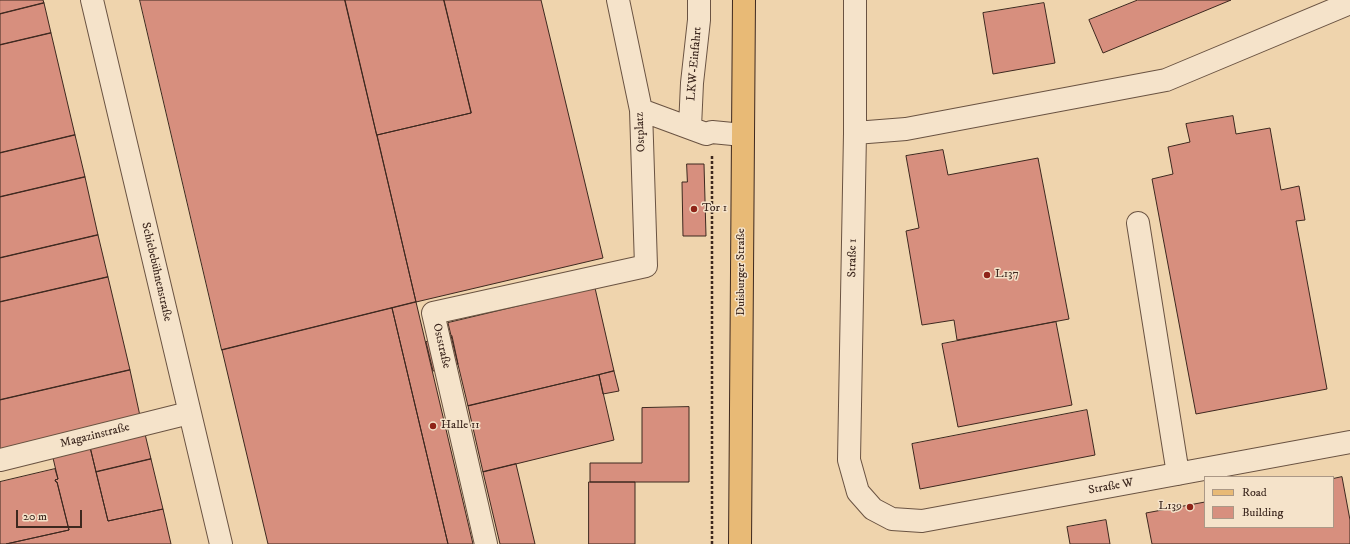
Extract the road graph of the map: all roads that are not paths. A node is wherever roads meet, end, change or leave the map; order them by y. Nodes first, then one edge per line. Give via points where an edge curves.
1 (92, 0) edge
2 (618, 0) edge
3 (699, 0) edge
4 (744, 0) edge
5 (855, 0) edge
6 (1350, 3) edge
7 (641, 110) junction
8 (690, 127) junction
9 (855, 133) junction
10 (743, 135) junction
11 (1138, 223) dead end
12 (646, 266) joint
13 (190, 413) junction
14 (1350, 442) edge
15 (0, 460) edge
16 (1178, 474) junction
17 (873, 509) joint
18 (221, 544) edge
19 (486, 544) edge
20 (740, 544) edge

1 - 13 lane, Schiebebühnenstraße
2 - 7 lane, Ostplatz
3 - 8 lane, LKW-Einfahrt
4 - 10 main road, Duisburger Straße
5 - 9 lane, Straße 1
6 - 9 lane via 1166,80 906,129
7 - 8 lane
7 - 12 lane, Ostplatz
8 - 10 lane via 706,134 712,132
9 - 17 lane, Straße 1 via 849,460 858,492
10 - 20 main road, Duisburger Straße
11 - 16 lane
12 - 19 lane, Oststraße via 433,313
13 - 15 lane, Magazinstraße
13 - 18 lane, Schiebebühnenstraße
14 - 16 lane, Straße W
16 - 17 lane, Straße W via 922,521 892,519

